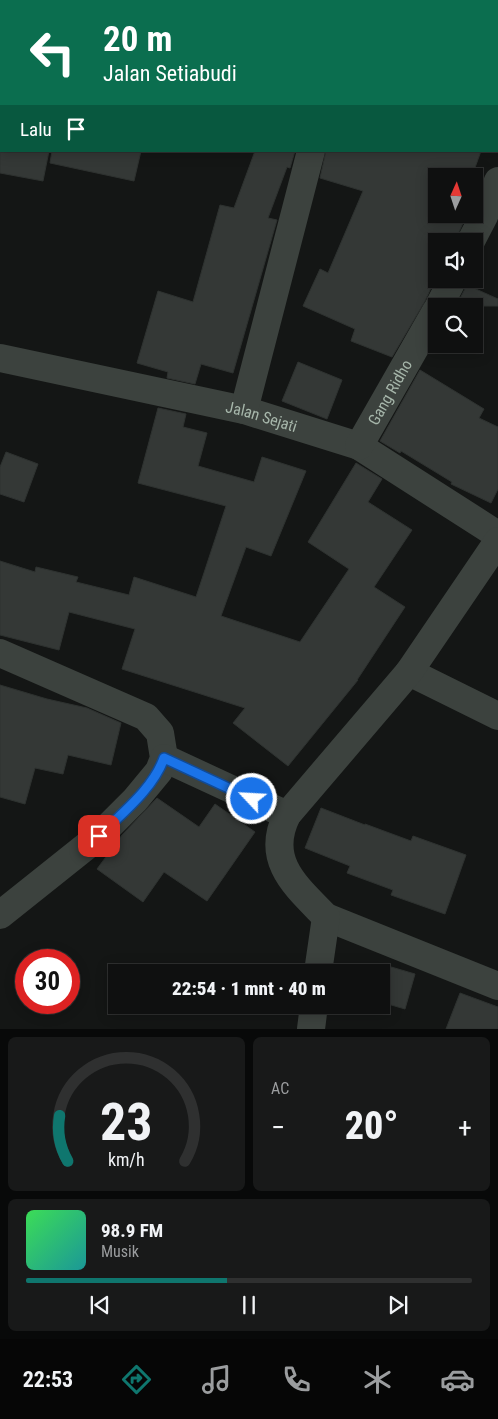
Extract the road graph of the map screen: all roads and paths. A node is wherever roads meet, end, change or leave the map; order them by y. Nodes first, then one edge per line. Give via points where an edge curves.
1 (312, 152) edge
2 (498, 180) edge
3 (476, 233) edge
4 (428, 325) edge
5 (0, 358) edge
6 (244, 410) junction
7 (359, 446) junction
8 (498, 535) edge
9 (498, 541) edge
10 (0, 653) edge
11 (409, 672) junction
12 (498, 716) edge
13 (164, 758) junction
14 (287, 815) junction
15 (0, 915) edge
16 (326, 918) junction
17 (319, 964) edge
18 (498, 986) edge
19 (313, 1014) edge
20 (311, 1029) edge

1 - 6 street
2 - 3 street
4 - 7 street, Gang Ridho
5 - 6 street, Jalan Sejati
6 - 7 street, Jalan Sejati
7 - 8 street, Jalan Sejati
9 - 11 street
10 - 13 street via 146,718 160,733
11 - 12 street
11 - 14 street
13 - 14 street
13 - 15 street via 159,771 141,793 99,836
14 - 16 street via 279,839 282,863 291,879
16 - 17 street
16 - 18 street
19 - 20 street

